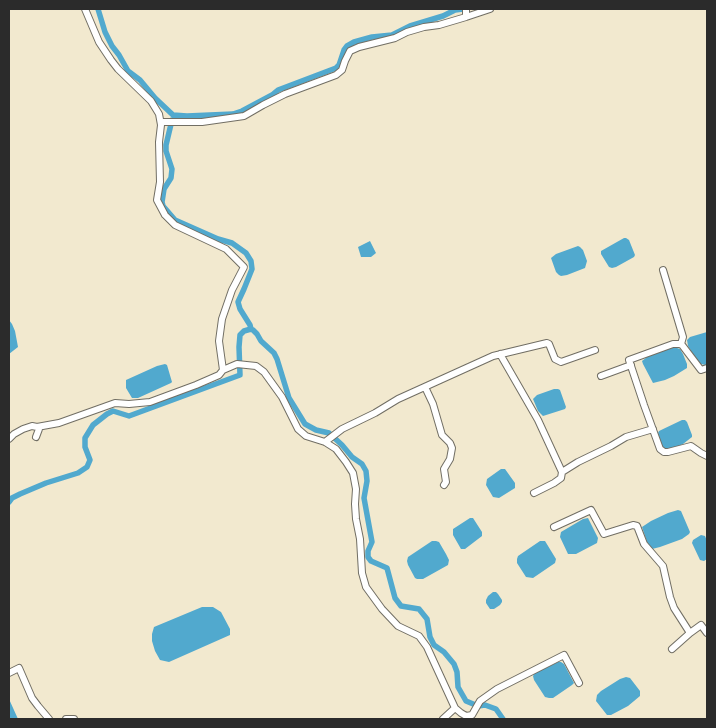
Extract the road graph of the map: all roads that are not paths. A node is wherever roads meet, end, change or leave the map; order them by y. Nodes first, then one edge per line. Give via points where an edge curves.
1 (85, 9) edge
2 (466, 9) edge
3 (490, 9) edge
4 (466, 17) junction
5 (161, 122) junction
6 (663, 270) dead end
7 (681, 344) junction
8 (595, 350) dead end
9 (500, 354) junction
10 (631, 365) junction
11 (707, 368) edge
12 (223, 370) junction
13 (601, 376) dead end
14 (425, 386) junction
15 (37, 427) junction
16 (653, 429) junction
17 (36, 437) dead end
18 (9, 438) edge
19 (325, 442) junction
20 (707, 456) edge
21 (562, 472) junction
22 (444, 485) dead end
23 (534, 493) dead end
24 (554, 527) dead end
25 (707, 633) edge
26 (690, 634) junction
27 (672, 649) dead end
28 (9, 673) edge
29 (579, 683) dead end
30 (455, 708) junction
31 (446, 718) edge
32 (49, 719) edge
33 (66, 719) edge
34 (74, 719) edge

1 - 5 street via 110,60 152,101
2 - 4 street
3 - 4 street
4 - 5 street via 359,47 350,52 342,70 336,75 285,94 244,116 202,122
5 - 12 street via 157,200 165,215 175,225 226,249 244,267 222,319 219,341
6 - 7 street via 683,337
7 - 10 street via 630,360
7 - 11 street via 701,370
8 - 9 street via 561,362 555,359 547,343
9 - 14 street
9 - 21 street via 538,420
10 - 13 street
10 - 16 street
12 - 15 street via 219,376 150,402 115,403 59,423
12 - 19 street via 240,364 256,366 282,397 298,429 306,436
14 - 19 street via 342,429
14 - 22 street via 442,435 452,448 444,469
15 - 17 street
15 - 18 street via 23,429
16 - 20 street via 664,452 691,446
16 - 21 street via 626,437
19 - 30 street via 336,449 353,473 366,587 398,626 420,636
21 - 23 street via 561,478
24 - 26 street via 591,510 604,534 637,526 644,544 663,566 674,608
25 - 26 street via 702,625
26 - 27 street
28 - 32 street via 19,668 32,698
29 - 30 street via 564,655 497,689 480,701 472,715 466,716
30 - 31 street
33 - 34 street

